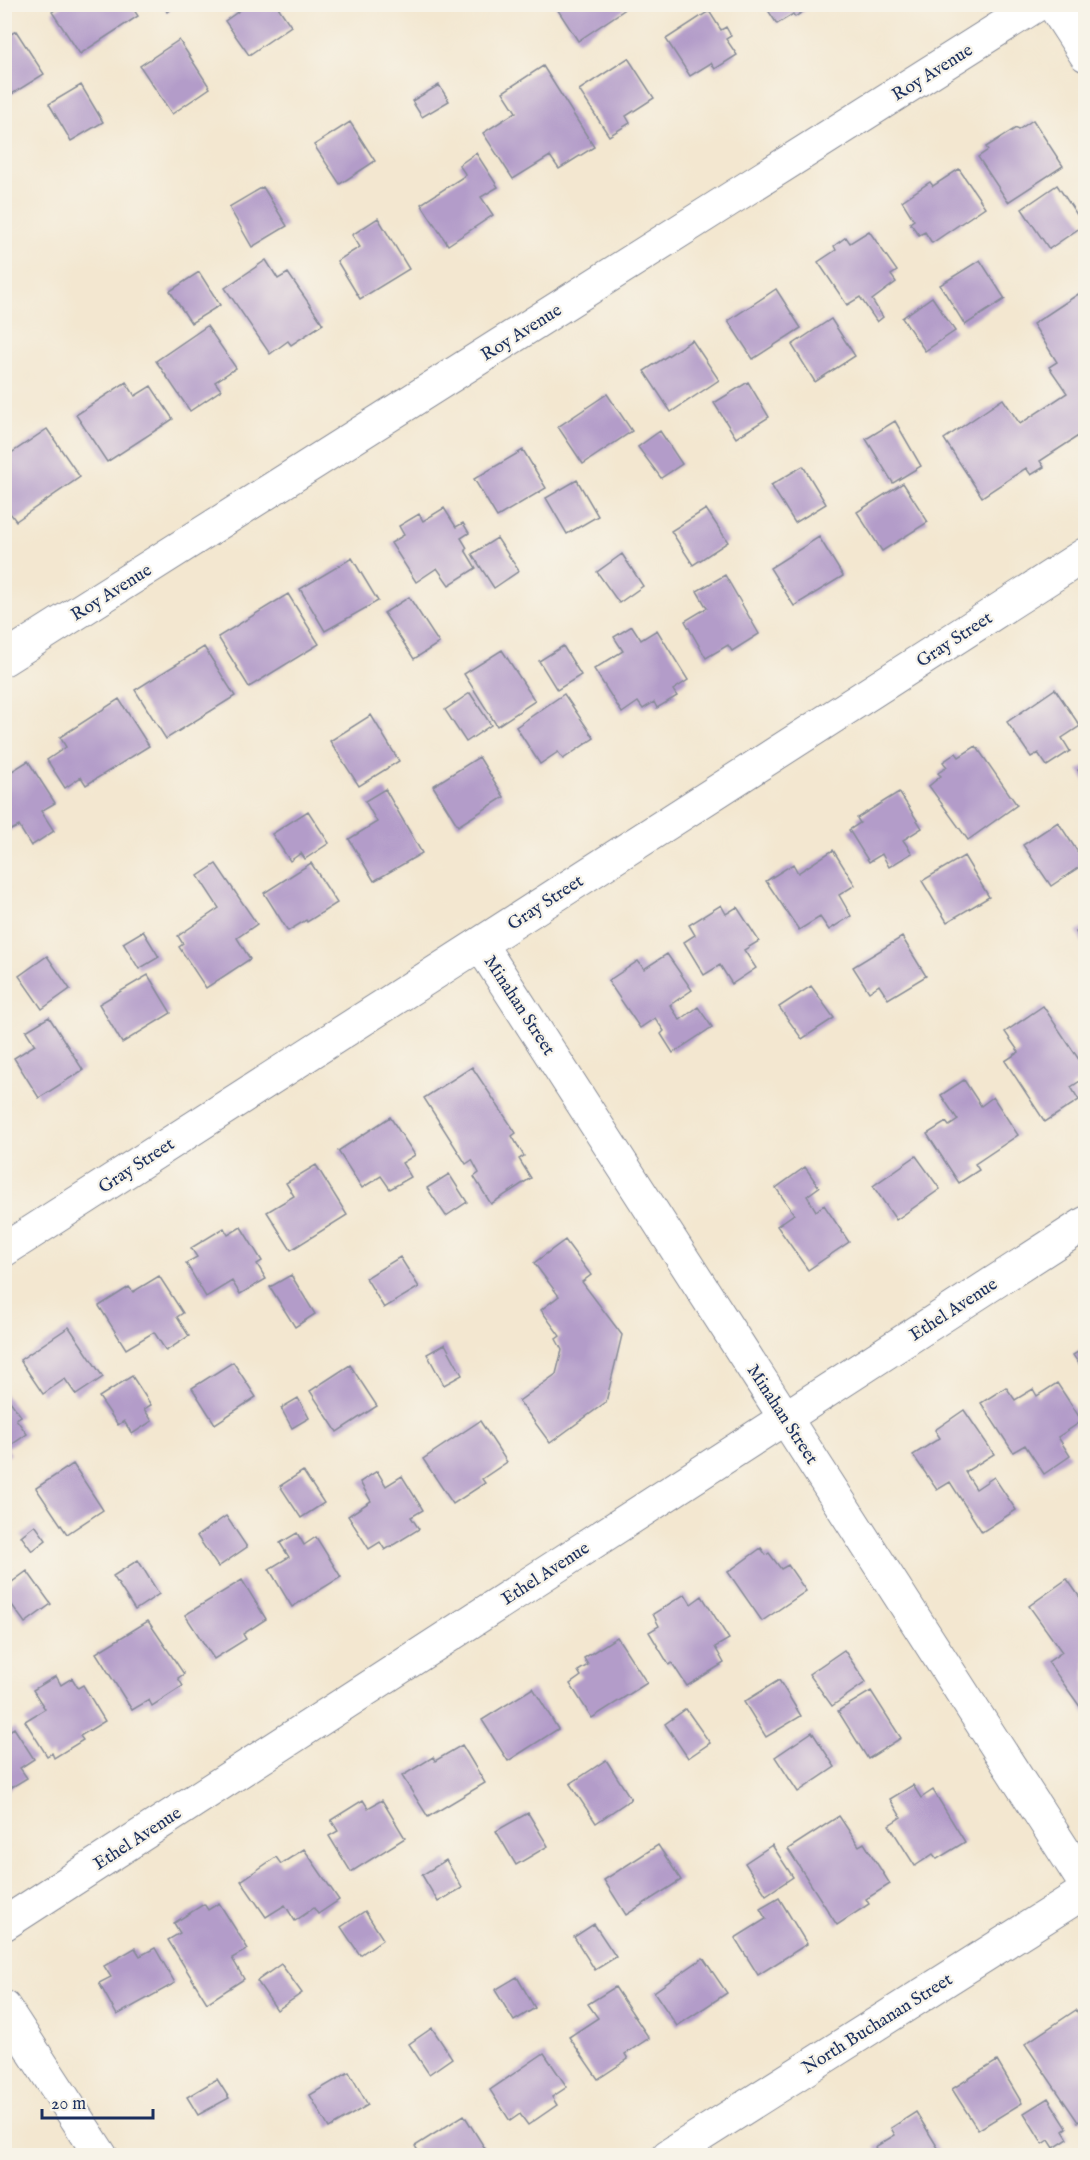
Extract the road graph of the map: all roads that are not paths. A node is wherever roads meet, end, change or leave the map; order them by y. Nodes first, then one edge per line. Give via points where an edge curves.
1 (1038, 4) edge
2 (1053, 4) edge
3 (1086, 55) edge
4 (1086, 554) edge
5 (4, 659) edge
6 (480, 944) junction
7 (1086, 1223) edge
8 (4, 1250) edge
9 (785, 1417) junction
10 (1086, 1885) edge
11 (1086, 1891) edge
12 (4, 1924) edge
13 (4, 2007) edge
14 (101, 2156) edge
15 (668, 2156) edge

1 - 5 street, Roy Avenue
2 - 3 street
4 - 6 street, Gray Street
6 - 8 street, Gray Street
6 - 9 street, Minahan Street
7 - 9 street, Ethel Avenue
9 - 10 street, Minahan Street
9 - 12 street, Ethel Avenue
11 - 15 street, North Buchanan Street
13 - 14 street

